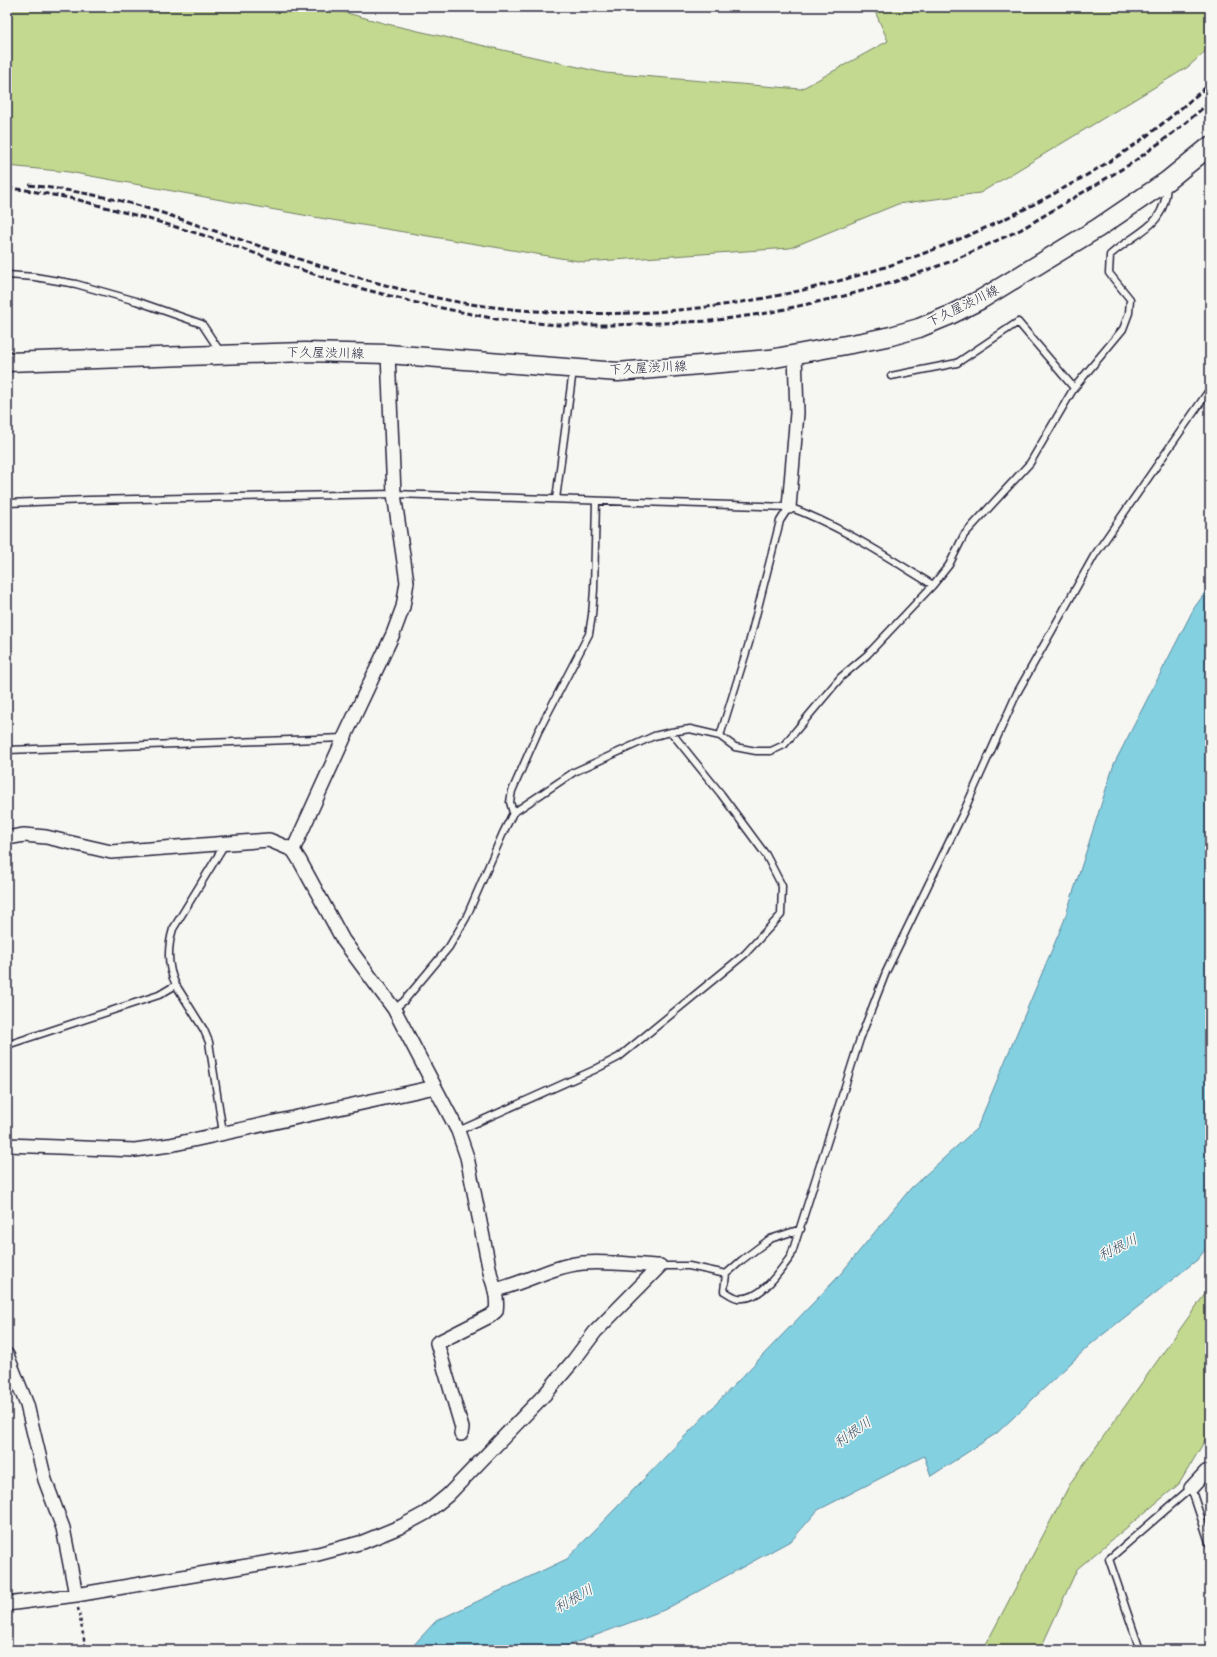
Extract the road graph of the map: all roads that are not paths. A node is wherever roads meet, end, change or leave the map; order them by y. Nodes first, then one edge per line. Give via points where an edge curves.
1 (1210, 146) edge
2 (1167, 181) junction
3 (7, 275) edge
4 (222, 354) junction
5 (388, 354) junction
6 (795, 354) junction
7 (7, 362) edge
8 (574, 369) junction
9 (891, 376) dead end
10 (1074, 388) junction
11 (1210, 389) edge
12 (394, 494) junction
13 (556, 499) junction
14 (596, 501) junction
15 (7, 503) edge
16 (789, 507) junction
17 (933, 585) junction
18 (671, 732) junction
19 (720, 736) junction
20 (344, 738) junction
21 (7, 750) edge
22 (514, 813) junction
23 (7, 838) edge
24 (225, 844) junction
25 (293, 850) junction
26 (176, 985) junction
27 (394, 1009) junction
28 (7, 1045) edge
29 (435, 1087) junction
30 (458, 1131) junction
31 (223, 1133) junction
32 (7, 1146) edge
33 (800, 1229) junction
34 (660, 1266) junction
35 (726, 1274) junction
36 (495, 1290) junction
37 (7, 1355) edge
38 (461, 1434) dead end
39 (1210, 1474) edge
40 (1191, 1488) junction
41 (1210, 1545) edge
42 (76, 1595) junction
43 (7, 1604) edge
44 (1140, 1650) edge

1 - 2 main road, 下久屋渋川線
2 - 6 main road, 下久屋渋川線 via 1098,228 980,300 948,316 891,336
2 - 10 lane via 1166,199 1160,214 1143,232 1119,246 1110,255 1108,273 1130,299 1129,312 1122,329
3 - 4 lane via 76,284 202,324
4 - 5 main road, 下久屋渋川線
4 - 7 main road, 下久屋渋川線
5 - 8 main road, 下久屋渋川線
5 - 12 street
6 - 8 main road, 下久屋渋川線 via 770,359 618,372
6 - 16 street via 797,413
8 - 13 lane
9 - 10 lane via 956,363 1018,322
10 - 17 lane via 1030,463 964,535 949,565
11 - 33 lane via 1094,556 1016,693 964,811 886,972 860,1039
12 - 13 lane
12 - 15 lane
12 - 20 street via 406,582 402,607 393,634
13 - 14 lane
14 - 16 lane
14 - 22 lane via 594,590 589,634 538,732 512,791 510,802
16 - 17 lane via 813,516 869,546
16 - 19 lane via 780,521 749,643
17 - 19 lane via 867,655 841,677 784,745 771,751 756,751 735,747
18 - 19 lane via 690,729
18 - 22 lane via 654,736 574,772
18 - 30 lane via 722,794 766,855 782,886 781,915 745,954 619,1057
20 - 21 lane
20 - 25 street
22 - 27 lane via 466,918 449,947 409,996
23 - 24 street via 24,835 46,837 111,852
24 - 25 street via 269,840
24 - 26 lane via 172,929 169,941 170,972
25 - 27 street via 343,940
26 - 28 lane via 159,994
26 - 31 lane via 209,1042
27 - 29 street
29 - 30 street
29 - 31 street
30 - 36 street via 467,1157
31 - 32 street via 135,1150
33 - 35 lane via 770,1240
33 - 35 lane via 791,1256 771,1283 752,1296 738,1298 724,1291
34 - 35 lane via 689,1266
34 - 36 street via 583,1263 542,1272
34 - 42 street via 595,1332 547,1392 448,1495 426,1513 383,1536 318,1554
36 - 38 street via 496,1311 437,1343 462,1428
37 - 42 street via 27,1405 45,1480 63,1528
39 - 40 street via 1206,1472
40 - 41 lane
40 - 44 lane via 1109,1559
42 - 43 street

